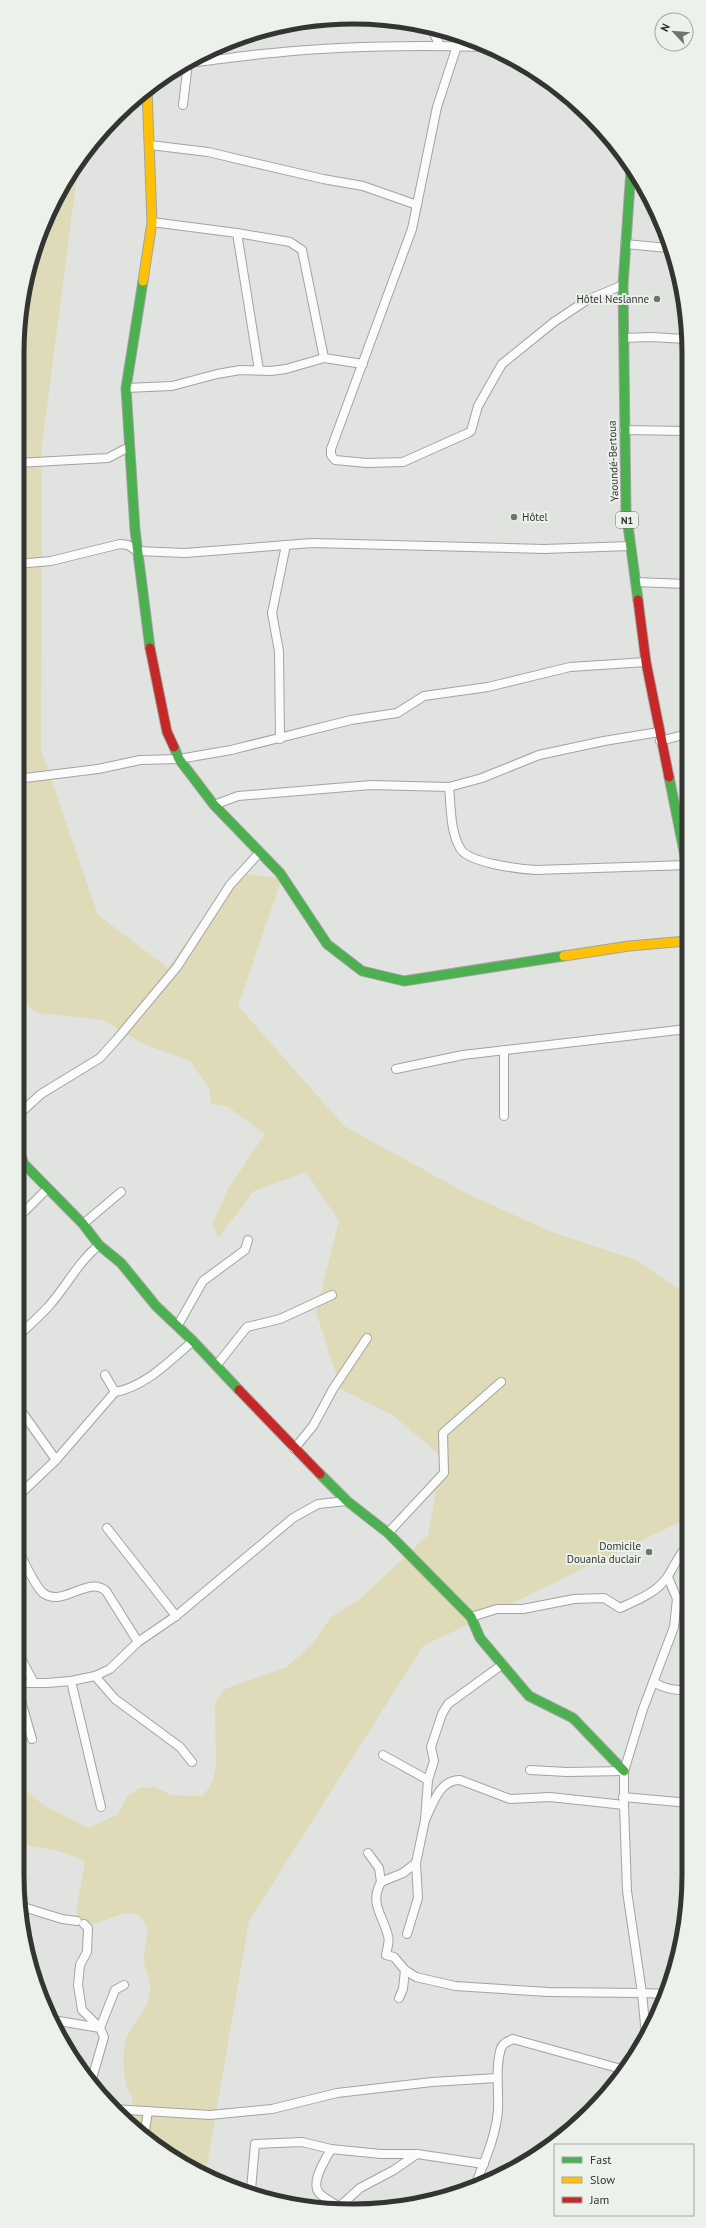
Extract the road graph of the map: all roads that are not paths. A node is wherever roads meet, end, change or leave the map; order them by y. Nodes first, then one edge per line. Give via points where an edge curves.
1 (435, 34) edge
2 (440, 45) junction
3 (457, 46) junction
4 (473, 47) edge
5 (201, 61) edge
6 (186, 70) edge
7 (147, 97) edge
8 (183, 105) dead end
9 (150, 145) junction
10 (631, 176) edge
11 (417, 205) junction
12 (152, 222) junction
13 (237, 233) junction
14 (625, 244) junction
15 (665, 248) edge
16 (623, 285) junction
17 (623, 338) junction
18 (681, 339) edge
19 (324, 358) junction
20 (363, 364) junction
21 (259, 370) junction
22 (126, 388) junction
23 (624, 430) junction
24 (682, 431) edge
25 (130, 450) junction
26 (24, 463) edge
27 (286, 545) junction
28 (631, 546) junction
29 (137, 551) junction
30 (24, 563) edge
31 (635, 582) junction
32 (682, 584) edge
33 (646, 662) junction
34 (682, 734) edge
35 (660, 736) junction
36 (280, 739) junction
37 (179, 759) junction
38 (24, 779) edge
39 (449, 787) junction
40 (214, 805) junction
41 (682, 842) edge
42 (260, 852) junction
43 (682, 866) edge
44 (682, 941) edge
45 (682, 1030) edge
46 (504, 1050) junction
47 (396, 1069) dead end
48 (24, 1110) edge
49 (504, 1116) dead end
50 (24, 1164) edge
51 (47, 1188) junction
52 (121, 1192) dead end
53 (24, 1212) edge
54 (83, 1224) junction
55 (248, 1240) dead end
56 (99, 1245) junction
57 (332, 1295) dead end
58 (178, 1325) junction
59 (24, 1330) edge
60 (367, 1338) dead end
61 (193, 1341) junction
62 (216, 1366) junction
63 (105, 1375) dead end
64 (501, 1382) dead end
65 (115, 1392) junction
66 (24, 1416) edge
67 (294, 1449) junction
68 (56, 1460) junction
69 (24, 1490) edge
70 (347, 1501) junction
71 (107, 1528) dead end
72 (388, 1533) junction
73 (682, 1552) edge
74 (24, 1560) edge
75 (668, 1577) junction
76 (176, 1616) junction
77 (471, 1617) junction
78 (138, 1642) junction
79 (24, 1664) edge
80 (503, 1664) junction
81 (95, 1676) junction
82 (71, 1681) junction
83 (34, 1682) junction
84 (653, 1682) junction
85 (24, 1683) edge
86 (682, 1691) edge
87 (24, 1711) edge
88 (32, 1739) dead end
89 (383, 1755) dead end
90 (192, 1762) dead end
91 (530, 1770) dead end
92 (624, 1770) junction
93 (428, 1780) junction
94 (623, 1801) junction
95 (682, 1803) edge
96 (101, 1807) dead end
97 (425, 1820) junction
98 (368, 1853) dead end
99 (416, 1863) junction
100 (381, 1882) junction
101 (26, 1908) edge
102 (407, 1934) dead end
103 (405, 1970) junction
104 (124, 1985) dead end
105 (642, 1993) junction
106 (660, 1994) edge
107 (399, 1998) dead end
108 (58, 2021) edge
109 (645, 2026) edge
110 (100, 2028) junction
111 (619, 2068) edge
112 (93, 2077) edge
113 (498, 2078) junction
114 (122, 2109) edge
115 (148, 2111) junction
116 (145, 2130) edge
117 (331, 2149) junction
118 (417, 2154) junction
119 (484, 2164) junction
120 (477, 2180) edge
121 (251, 2188) edge
122 (334, 2203) edge
123 (345, 2204) edge

1 - 2 street
2 - 3 street
2 - 5 street via 273,53
3 - 4 street
3 - 11 street via 438,107
6 - 8 street
7 - 9 main road
9 - 11 street via 208,152 364,186
9 - 12 main road
10 - 14 main road, Yaoundé-Bertoua / N1
11 - 20 street via 412,229
12 - 13 street
12 - 22 main road
13 - 19 street via 290,242 302,250
13 - 21 street
14 - 15 street
14 - 16 main road, Yaoundé-Bertoua / N1
16 - 17 main road, Yaoundé-Bertoua / N1
16 - 20 street via 587,300 554,322 502,364 478,406 471,431 403,462 335,460 331,455
17 - 18 street
17 - 23 main road, Yaoundé-Bertoua / N1
19 - 20 street
19 - 21 street via 286,370
21 - 22 street via 217,374 172,386
22 - 25 main road
23 - 24 street
23 - 28 main road, Yaoundé-Bertoua / N1 via 626,511
25 - 26 street via 125,449 108,458
25 - 29 main road
27 - 28 street via 428,544 544,549
27 - 29 street via 185,553
27 - 36 street via 272,613 279,651
28 - 31 main road, Yaoundé-Bertoua / N1
29 - 30 street via 128,545 120,544 51,561
29 - 37 main road via 150,648 167,732
31 - 32 street
31 - 33 main road, Yaoundé-Bertoua / N1
33 - 35 main road, Yaoundé-Bertoua / N1
33 - 36 street via 570,667 488,687 424,696 397,713 351,720
34 - 35 street
35 - 39 street via 604,741 539,755 482,778
35 - 41 main road, Yaoundé-Bertoua / N1
36 - 37 street
37 - 38 street via 140,760 98,769
37 - 40 main road
39 - 40 street via 371,784 238,796
39 - 43 street via 454,829 460,849 467,856 519,869 536,870
40 - 42 main road
42 - 44 main road via 280,873 327,944 362,971 404,980 629,946
42 - 48 street via 230,885 169,978 113,1044 100,1058 41,1094
45 - 46 street
46 - 47 street via 463,1055
46 - 49 street
50 - 51 main road
51 - 53 street
51 - 54 main road
52 - 54 street
54 - 56 main road
55 - 58 street via 245,1250 203,1281
56 - 58 main road via 121,1263 156,1306
56 - 59 street via 84,1257 74,1275 48,1307
57 - 62 street via 280,1319 248,1327
58 - 61 main road
60 - 67 street via 333,1389 313,1426
61 - 62 main road
61 - 65 street via 158,1370 126,1390
62 - 67 main road
63 - 65 street
64 - 72 street via 443,1433 444,1473
65 - 68 street
66 - 68 street
67 - 70 main road
68 - 69 street
70 - 72 main road
70 - 76 street via 318,1504 293,1518
71 - 76 street
72 - 77 main road
73 - 75 street
74 - 78 street via 42,1592 50,1597 101,1586
75 - 77 street via 655,1590 620,1608 604,1598 574,1599 523,1610 497,1609
75 - 84 street via 677,1610 663,1662
76 - 78 street
77 - 80 main road via 480,1638
78 - 81 street via 110,1669
79 - 83 street
80 - 92 main road via 529,1696 573,1718
80 - 93 street via 448,1704 431,1747 434,1761
81 - 82 street
81 - 90 street via 115,1699 180,1747
82 - 83 street
82 - 96 street
83 - 85 street
84 - 86 street via 664,1688
84 - 92 street
87 - 88 street
89 - 93 street
91 - 92 street
92 - 94 street
93 - 97 street
94 - 95 street
94 - 97 street via 550,1797 510,1799 454,1780 444,1785
94 - 105 street via 627,1891
97 - 99 street
98 - 100 street via 379,1868
99 - 100 street via 403,1873
99 - 102 street via 418,1898
100 - 103 street via 375,1902 389,1938 386,1955 394,1957
101 - 110 street via 81,1922 88,1928 88,1948 80,1965 78,1985 82,2010
103 - 105 street via 416,1977 455,1986 548,1992
103 - 107 street
104 - 110 street via 115,1990
105 - 106 street
105 - 109 street
108 - 110 street
110 - 112 street via 104,2037
111 - 113 street via 513,2039 506,2041 502,2048
113 - 115 street via 432,2082 337,2093 272,2109 210,2115
113 - 119 street via 498,2110
114 - 115 street
115 - 116 street
117 - 118 street via 381,2154
117 - 121 street via 302,2142 255,2144
117 - 122 street via 317,2178 316,2186 318,2192
118 - 119 street
118 - 123 street via 360,2188
119 - 120 street

